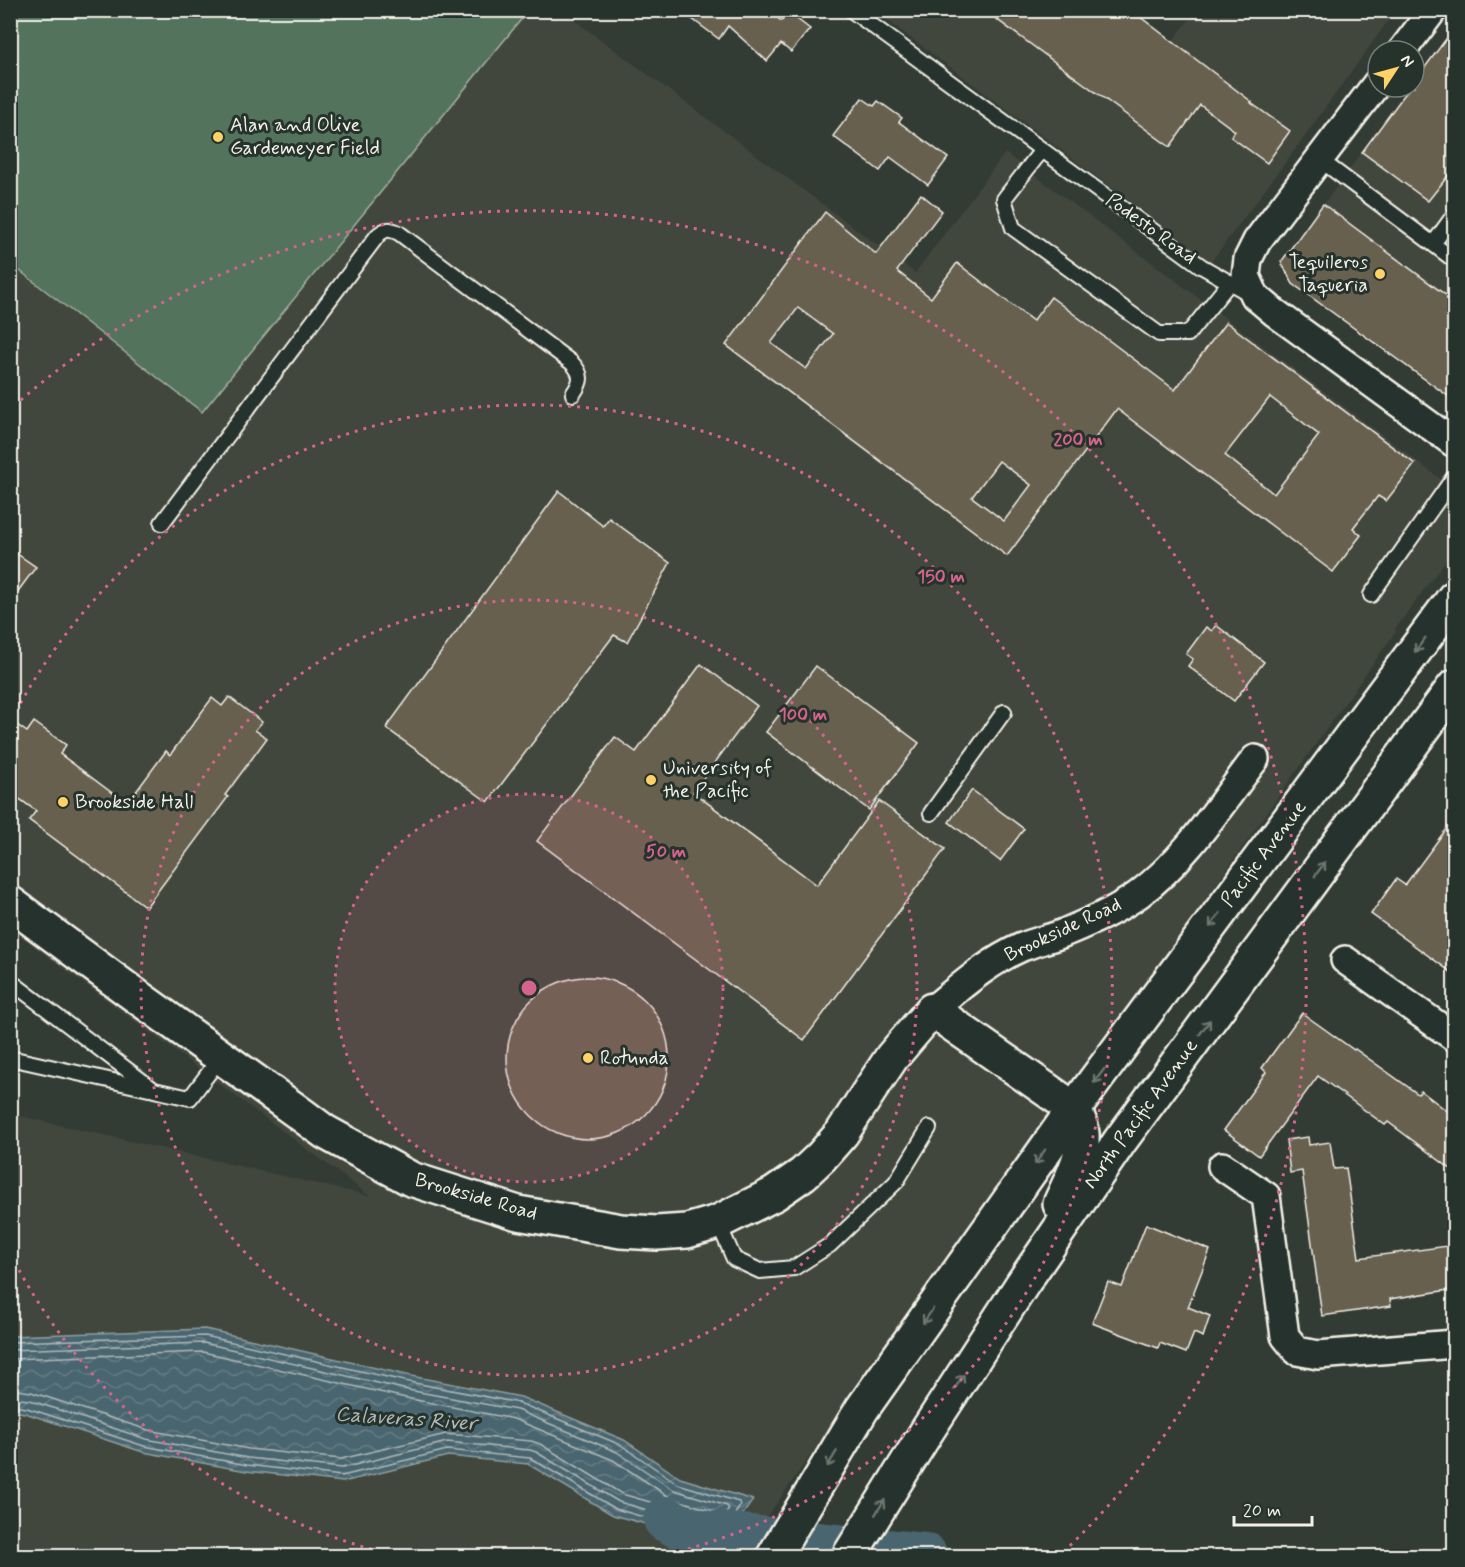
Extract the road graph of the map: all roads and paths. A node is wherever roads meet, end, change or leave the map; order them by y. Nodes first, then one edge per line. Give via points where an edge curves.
1 (851, 10) edge
2 (1433, 10) edge
3 (1411, 39) edge
4 (1366, 98) edge
5 (1042, 150) junction
6 (1319, 159) junction
7 (1455, 215) edge
8 (1433, 244) junction
9 (1455, 260) edge
10 (1230, 282) junction
11 (1255, 296) junction
12 (573, 394) dead end
13 (1455, 443) edge
14 (1455, 477) edge
15 (162, 523) dead end
16 (1371, 595) dead end
17 (1455, 598) edge
18 (1455, 687) edge
19 (1004, 712) dead end
20 (1255, 759) dead end
21 (931, 813) dead end
22 (10, 903) edge
23 (1345, 960) dead end
24 (10, 981) edge
25 (932, 1010) junction
26 (1455, 1037) edge
27 (10, 1058) edge
28 (220, 1058) junction
29 (154, 1090) junction
30 (1074, 1109) junction
31 (929, 1128) dead end
32 (1222, 1166) dead end
33 (718, 1222) junction
34 (1017, 1292) junction
35 (1455, 1344) edge
36 (774, 1557) edge
37 (849, 1557) edge

1 - 5 lane, Podesto Road
2 - 3 street
4 - 6 street
5 - 10 lane, Podesto Road via 1201,266
5 - 10 lane via 1004,199 1013,228 1159,334 1188,334
6 - 8 lane
6 - 11 street via 1257,241 1248,259 1246,276
7 - 8 lane
8 - 9 lane
10 - 11 lane, Podesto Road
11 - 13 street, Podesto Road
12 - 15 lane via 580,378 572,363 399,233 383,230
14 - 16 lane
17 -> 30 main road, Pacific Avenue
34 -> 18 main road, North Pacific Avenue via 1120,1141
19 - 21 lane
20 - 25 street, Brookside Road via 1188,848 1138,895 991,964
22 - 28 main road, Brookside Road
23 - 26 street
24 - 29 lane
25 - 30 main road
25 - 33 main road, Brookside Road via 892,1057 842,1133 821,1157 774,1194
27 - 29 lane
28 - 29 lane via 190,1098
28 - 33 main road, Brookside Road via 325,1132 411,1179 518,1213 621,1231 687,1231
30 - 34 main road via 1082,1128 1076,1169
30 -> 36 main road via 862,1409
31 - 33 lane via 896,1182 830,1245 794,1268 760,1271 734,1258
32 - 35 street via 1266,1196 1285,1336 1298,1351 1318,1356
37 -> 34 main road, North Pacific Avenue

